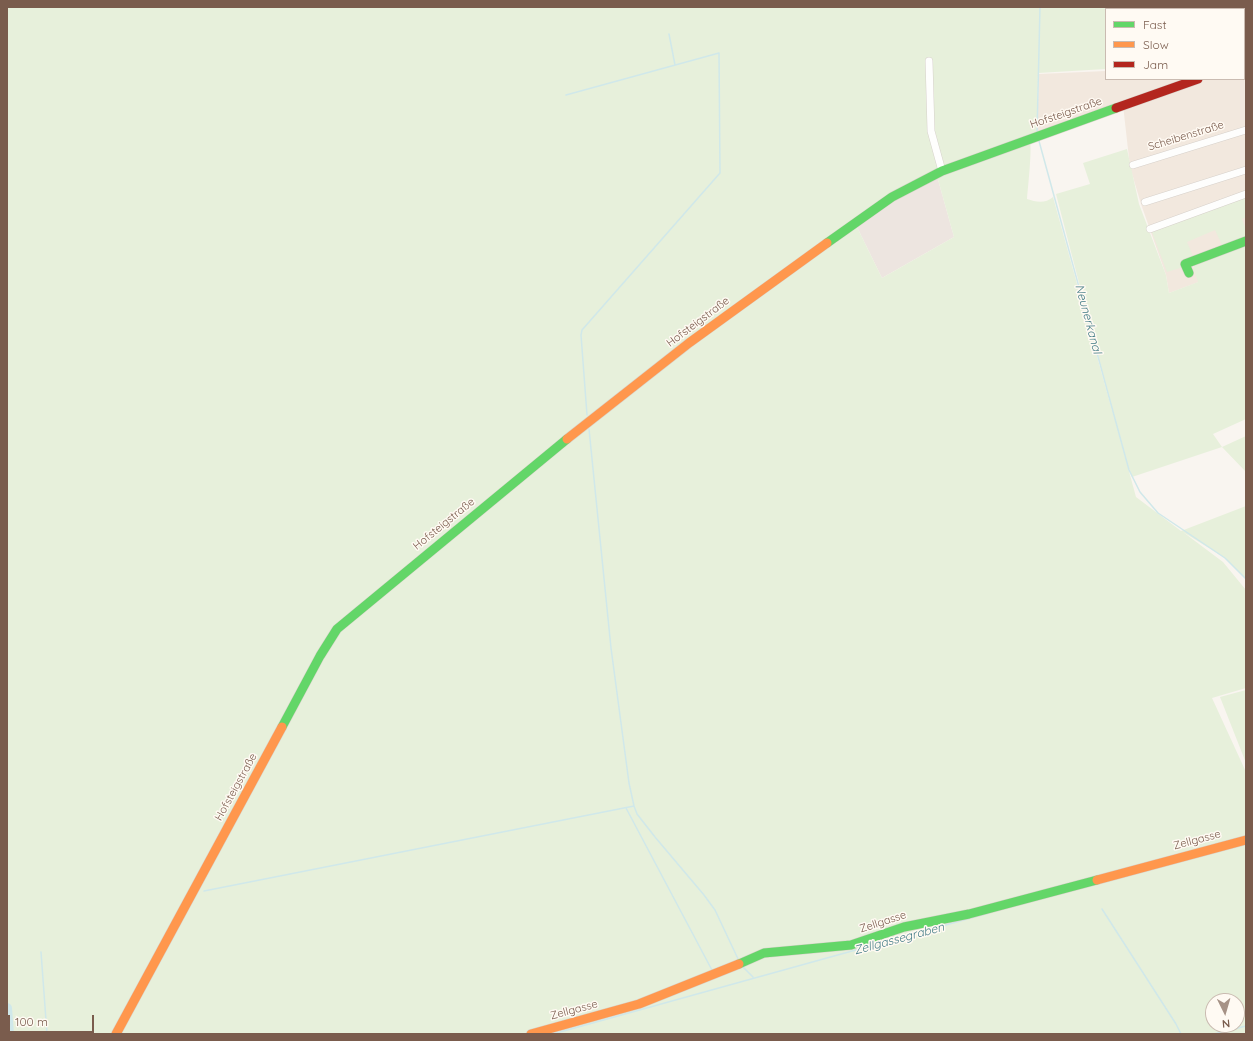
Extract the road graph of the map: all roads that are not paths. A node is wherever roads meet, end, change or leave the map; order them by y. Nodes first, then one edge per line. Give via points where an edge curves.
1 (929, 61) dead end
2 (1195, 80) edge
3 (1246, 130) edge
4 (1133, 166) dead end
5 (1246, 170) edge
6 (942, 171) junction
7 (1246, 194) edge
8 (1144, 202) dead end
9 (1150, 229) dead end
10 (1246, 241) edge
11 (1189, 273) dead end
12 (1246, 840) edge
13 (116, 1034) edge
14 (531, 1034) edge

1 - 6 street via 931,131
2 - 6 street, Hofsteigstraße
3 - 4 street, Scheibenstraße
5 - 8 street
6 - 13 street, Hofsteigstraße via 892,198 796,264 689,343 584,425 337,629
7 - 9 street
10 - 11 street via 1185,264
12 - 14 street, Zellgasse via 963,916 910,925 851,944 764,953 639,1004

